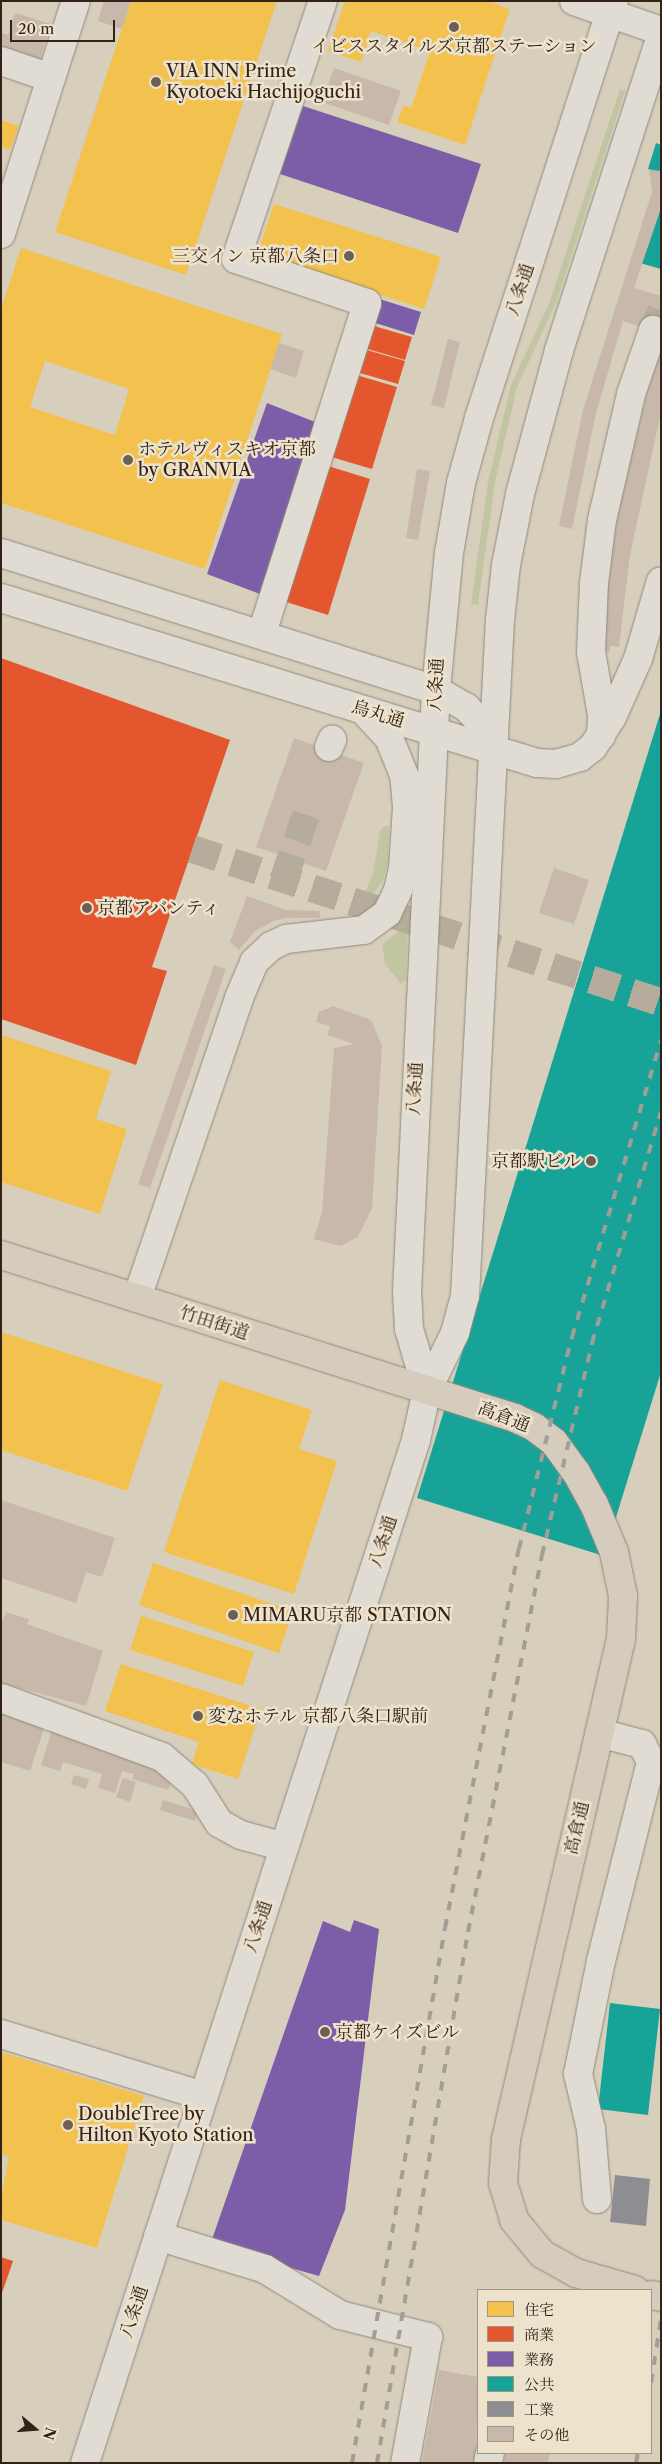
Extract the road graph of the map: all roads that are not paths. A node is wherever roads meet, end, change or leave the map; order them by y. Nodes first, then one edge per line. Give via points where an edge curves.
1 (76, 1) edge
2 (323, 1) edge
3 (574, 1) edge
4 (612, 7) edge
5 (661, 32) edge
6 (661, 38) edge
7 (1, 61) edge
8 (51, 78) junction
9 (6, 204) edge
10 (1, 234) edge
11 (653, 330) tunnel mouth
12 (1, 553) edge
13 (661, 581) edge
14 (1, 598) edge
15 (262, 633) junction
16 (436, 690) junction
17 (362, 709) junction
18 (434, 731) junction
19 (601, 736) junction
20 (494, 750) junction
21 (1, 1255) edge
22 (137, 1298) junction
23 (426, 1390) junction
24 (1, 1698) edge
25 (599, 1733) junction
26 (284, 1847) junction
27 (1, 2034) edge
28 (204, 2096) junction
29 (597, 2199) dead end
30 (158, 2236) junction
31 (631, 2289) edge
32 (85, 2463) edge
33 (405, 2463) edge

1 - 8 street
2 - 15 street via 236,258 367,303
3 - 4 street
4 - 5 street
4 - 16 street, 八条通 via 498,356 461,483 440,616
6 - 20 street, 八条通 via 559,350 520,494 500,620
7 - 8 street
8 - 9 street
9 - 10 street
11 - 19 street via 631,394 602,520 594,583 591,652 602,714
12 - 15 street
13 - 19 street, 烏丸通 via 625,694
14 - 17 street, 烏丸通
15 - 16 street
16 - 18 street, 八条通
16 - 20 street via 466,708 477,719 488,732
17 - 18 street, 烏丸通
17 - 22 street via 389,738 404,775 407,807 403,869 398,890 386,913 364,930 286,939 271,946 254,962
18 - 20 street, 烏丸通
18 - 23 street, 八条通 via 406,1292 409,1329
19 - 20 street, 烏丸通 via 580,757 556,764 537,763
20 - 23 street, 八条通 via 465,1296 456,1333
21 - 22 main road, 竹田街道
22 - 23 main road, 竹田街道
23 - 25 main road, 高倉通 via 534,1427 554,1442 594,1504 614,1552 623,1596 621,1639
23 - 26 street, 八条通 via 416,1440
24 - 26 street via 162,1757 195,1785 219,1823 241,1834
25 - 29 street via 642,1744 652,1762 601,1961 578,2074 591,2129
25 - 31 main road, 高倉通 via 503,2160 508,2201 525,2237 558,2265
26 - 28 street, 八条通
27 - 28 street
28 - 30 street, 八条通
30 - 32 street, 八条通
30 - 33 street via 265,2269 340,2315 428,2337

